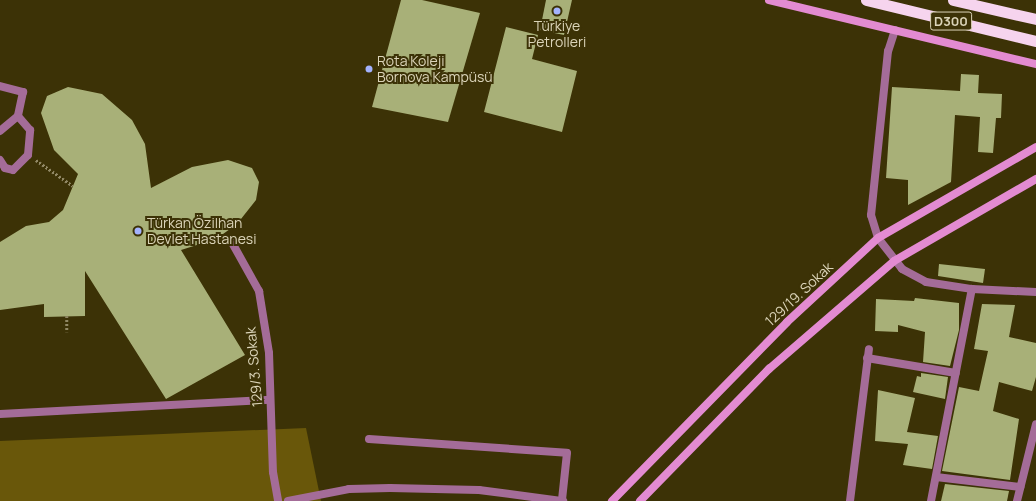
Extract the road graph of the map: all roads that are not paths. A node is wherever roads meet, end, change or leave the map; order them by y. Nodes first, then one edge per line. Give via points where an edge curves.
1 (769, 0) edge
2 (866, 0) edge
3 (953, 0) edge
4 (1036, 19) edge
5 (894, 30) junction
6 (1036, 41) edge
7 (1036, 64) edge
8 (0, 86) edge
9 (18, 116) junction
10 (0, 131) edge
11 (1036, 147) edge
12 (0, 160) edge
13 (1036, 179) edge
14 (878, 238) junction
15 (230, 239) dead end
16 (894, 261) junction
17 (972, 289) junction
18 (1036, 292) edge
19 (869, 348) dead end
20 (867, 358) junction
21 (956, 373) junction
22 (270, 400) junction
23 (0, 414) edge
24 (1036, 424) edge
25 (369, 439) dead end
26 (936, 477) junction
27 (1020, 487) junction
28 (278, 501) edge
29 (288, 501) edge
30 (562, 501) edge
31 (612, 501) edge
32 (640, 501) edge
33 (850, 501) edge
34 (931, 501) edge
35 (1017, 501) edge

1 - 5 main road
2 - 6 highway, D300
3 - 4 highway, D300
5 - 7 main road
5 - 14 street via 888,51 871,215
8 - 9 street via 23,92
9 - 10 street
9 - 12 street via 30,130 28,155 16,169 7,170
11 - 14 main road, 129/19. Sokak
13 - 16 main road
14 - 16 street
14 - 31 main road, 129/19. Sokak via 786,322
15 - 22 street, 129/3. Sokak via 258,286 268,344
16 - 17 street via 902,269 926,282
16 - 32 main road via 769,370
17 - 18 street
17 - 21 street
19 - 20 street
20 - 21 street
20 - 33 street
21 - 26 street
22 - 23 street
22 - 28 street, 129/3. Sokak
24 - 27 street
25 - 30 street via 567,453
26 - 27 street
26 - 34 street
27 - 35 street
29 - 30 street via 349,489 390,488 479,490

